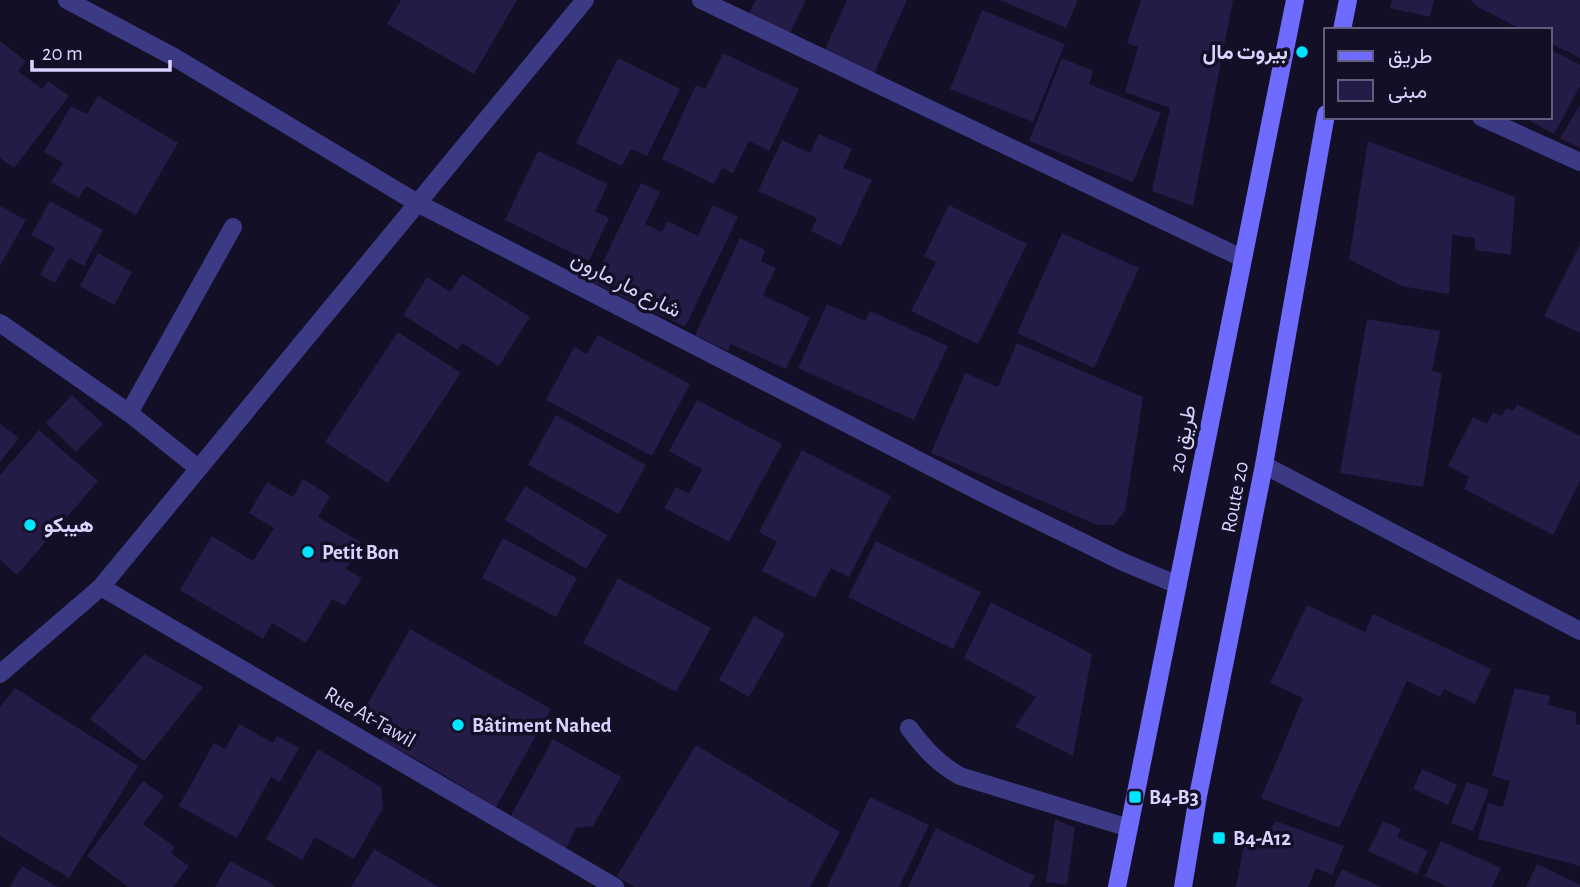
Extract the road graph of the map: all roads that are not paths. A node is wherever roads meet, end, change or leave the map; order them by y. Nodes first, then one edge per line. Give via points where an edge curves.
1 (67, 0) edge
2 (585, 0) edge
3 (701, 0) edge
4 (1295, 0) edge
5 (1348, 0) edge
6 (1342, 28) edge
7 (1325, 119) edge
8 (1485, 119) edge
9 (1580, 162) edge
10 (419, 204) junction
11 (233, 227) dead end
12 (1242, 258) junction
13 (0, 323) edge
14 (129, 413) junction
15 (1264, 465) junction
16 (198, 468) junction
17 (1178, 585) junction
18 (102, 587) junction
19 (1580, 631) edge
20 (0, 674) edge
21 (909, 728) dead end
22 (1129, 828) junction
23 (615, 887) edge
24 (1117, 887) edge
25 (1183, 887) edge

1 - 10 street, شارع مار مارون via 174,57
2 - 10 street
3 - 12 street
4 - 12 main road, طريق 20
5 - 6 main road
7 - 15 main road, Route 20
8 - 9 street
10 - 16 street
10 - 17 street, شارع مار مارون via 988,496
11 - 14 street
12 - 17 main road, طريق 20
13 - 14 street
14 - 16 street
15 - 19 street
15 - 25 main road, Route 20
16 - 18 street
17 - 22 main road, طريق 20
18 - 20 street
18 - 23 street, Rue At-Tawil
21 - 22 street via 942,766 960,776
22 - 24 main road, طريق 20

